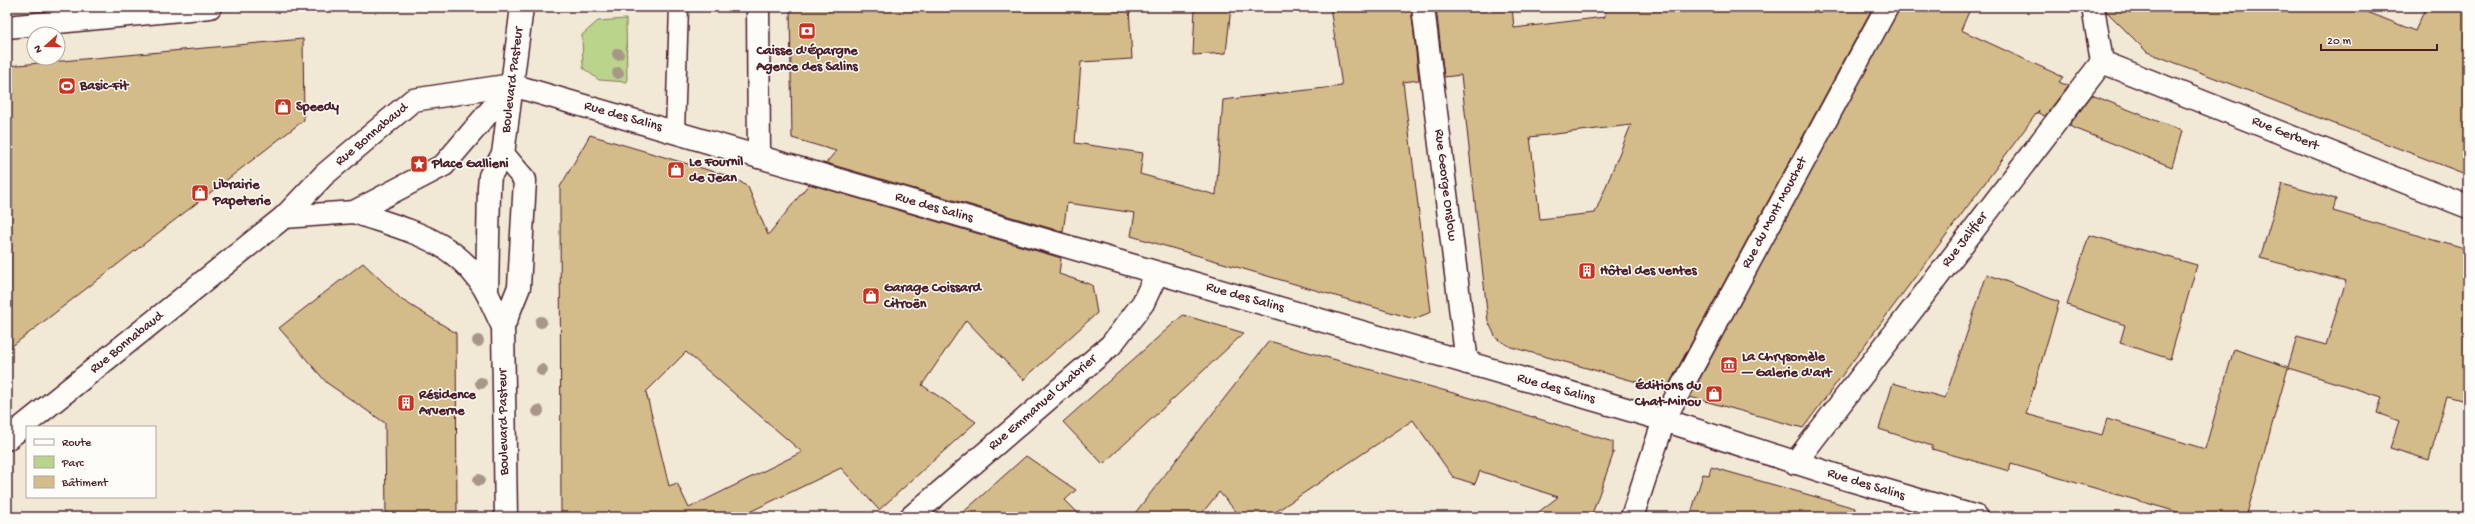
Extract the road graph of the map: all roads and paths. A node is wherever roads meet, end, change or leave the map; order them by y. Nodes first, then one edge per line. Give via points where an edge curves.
1 (210, 7) edge
2 (522, 7) edge
3 (679, 7) edge
4 (758, 7) edge
5 (1423, 7) edge
6 (1887, 7) edge
7 (2093, 7) edge
8 (7, 28) edge
9 (2102, 62) junction
10 (512, 85) junction
11 (675, 132) junction
12 (503, 154) junction
13 (758, 157) junction
14 (2468, 207) edge
15 (354, 212) junction
16 (284, 217) junction
17 (1157, 273) junction
18 (487, 293) junction
19 (503, 327) junction
20 (1467, 363) junction
21 (1664, 420) junction
22 (7, 439) edge
23 (1795, 463) junction
24 (506, 517) edge
25 (911, 517) edge
26 (1632, 517) edge
27 (1977, 517) edge

1 - 8 main road
2 - 10 main road, Boulevard Pasteur
3 - 11 lane
4 - 13 main road
5 - 20 main road, Rue George Onslow
6 - 21 main road, Rue du Mont Mouchet
7 - 9 main road
9 - 14 main road, Rue Gerbert
9 - 23 main road, Rue Jalifier
10 - 11 main road, Rue des Salins
10 - 12 main road, Boulevard Pasteur
10 - 15 main road via 444,165
10 - 16 main road, Rue Bonnabaud via 413,100 324,175
11 - 13 main road, Rue des Salins
12 - 18 main road, Boulevard Pasteur via 490,176
12 - 19 main road, Boulevard Pasteur via 525,180 518,287
13 - 17 main road, Rue des Salins
15 - 16 main road
15 - 18 main road via 426,238 456,254 476,273
16 - 22 main road, Rue Bonnabaud
17 - 20 main road, Rue des Salins
17 - 25 main road, Rue Emmanuel Chabrier via 1143,303 1110,345
18 - 19 main road, Boulevard Pasteur
19 - 24 main road, Boulevard Pasteur
20 - 21 main road, Rue des Salins
21 - 23 main road, Rue des Salins
21 - 26 main road, Rue du Mont Mouchet
23 - 27 main road, Rue des Salins

